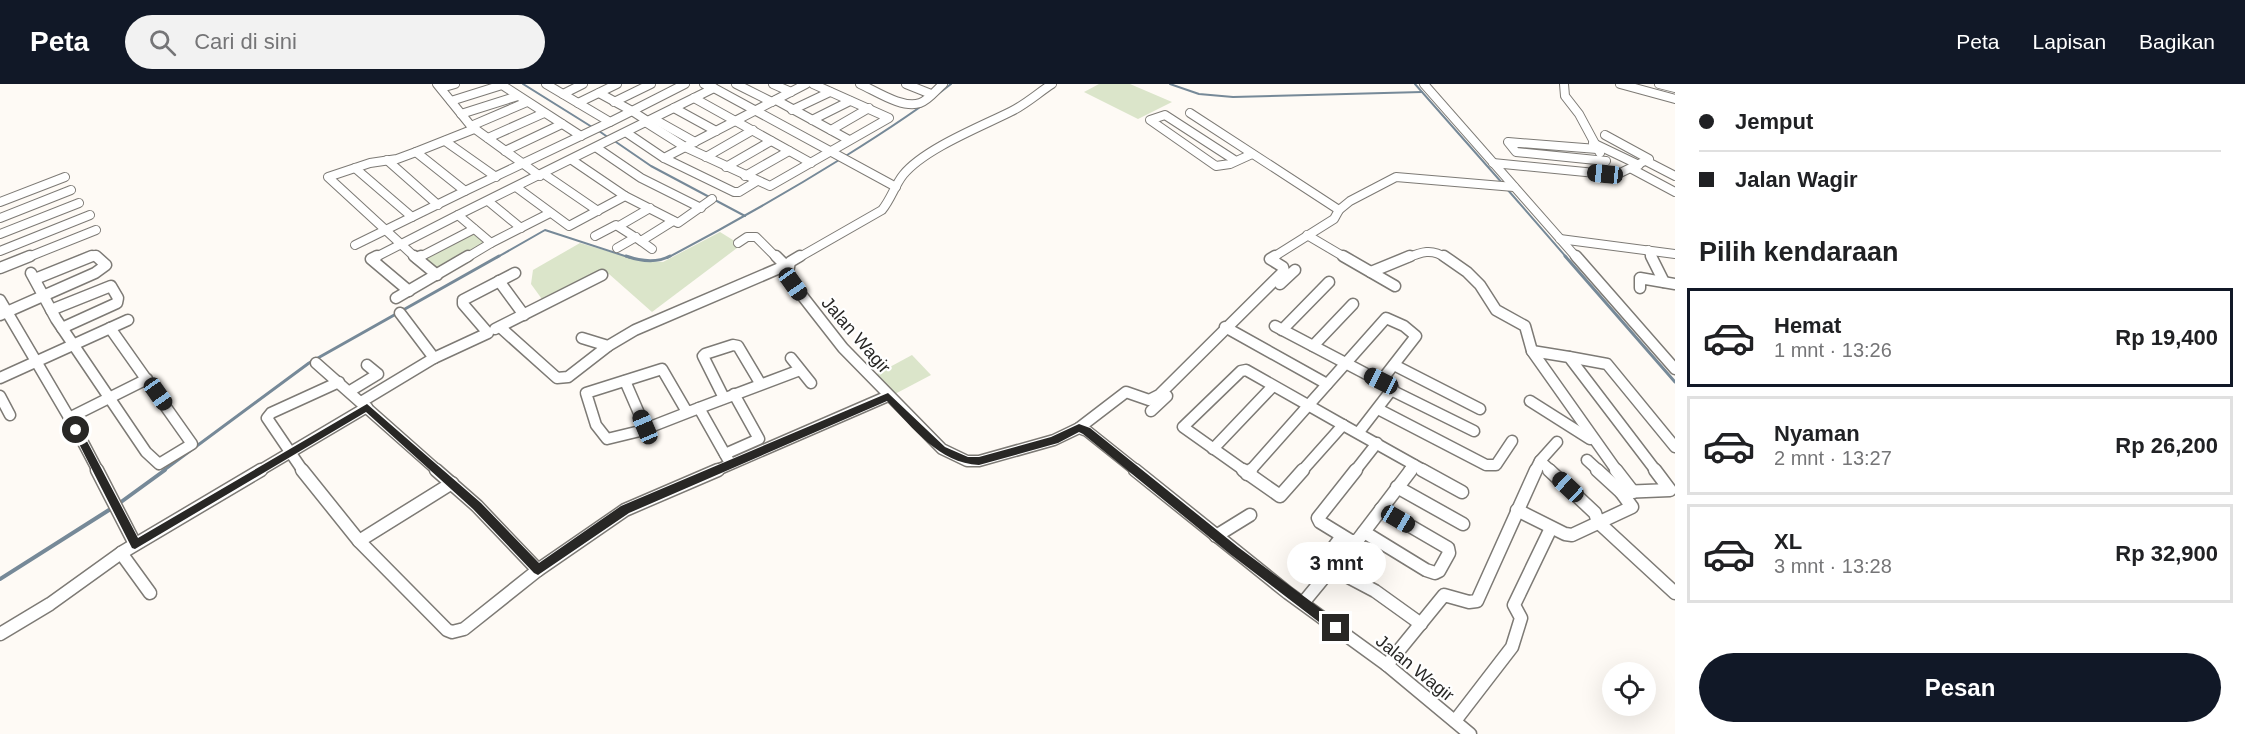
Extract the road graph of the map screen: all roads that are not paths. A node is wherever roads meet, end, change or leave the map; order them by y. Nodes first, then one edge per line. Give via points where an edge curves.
1 (455, 84) edge
2 (546, 84) edge
3 (583, 84) edge
4 (617, 84) edge
5 (651, 84) edge
6 (685, 84) edge
7 (704, 84) edge
8 (736, 84) edge
9 (773, 84) edge
10 (806, 84) edge
11 (813, 84) edge
12 (860, 84) edge
13 (906, 84) edge
14 (943, 84) edge
15 (1053, 84) edge
16 (1424, 84) edge
17 (1564, 84) edge
18 (1620, 84) edge
19 (1659, 84) edge
20 (439, 86) edge
21 (714, 88) junction
22 (1675, 88) edge
23 (791, 92) junction
24 (830, 92) junction
25 (599, 93) junction
26 (563, 94) junction
27 (931, 94) junction
28 (518, 96) junction
29 (694, 98) junction
30 (1675, 99) edge
31 (451, 101) junction
32 (774, 101) junction
33 (850, 101) junction
34 (900, 101) junction
35 (527, 102) junction
36 (614, 102) junction
37 (578, 103) junction
38 (892, 107) dead end
39 (674, 108) junction
40 (869, 108) junction
41 (756, 110) junction
42 (792, 110) junction
43 (632, 111) junction
44 (544, 112) junction
45 (1190, 113) dead end
46 (461, 114) junction
47 (812, 120) junction
48 (650, 121) junction
49 (735, 121) junction
50 (610, 122) junction
51 (562, 124) junction
52 (472, 128) junction
53 (753, 130) junction
54 (831, 130) junction
55 (716, 131) junction
56 (627, 133) junction
57 (1605, 135) dead end
58 (581, 136) junction
59 (488, 138) junction
60 (849, 140) junction
61 (1560, 140) dead end
62 (445, 141) junction
63 (771, 141) junction
64 (695, 142) junction
65 (1596, 146) junction
66 (686, 147) junction
67 (597, 148) junction
68 (506, 151) junction
69 (789, 151) junction
70 (416, 152) junction
71 (1252, 154) junction
72 (706, 156) junction
73 (837, 156) junction
74 (664, 158) junction
75 (387, 160) junction
76 (572, 160) junction
77 (1236, 161) junction
78 (1606, 161) junction
79 (811, 163) junction
80 (1493, 163) junction
81 (523, 164) junction
82 (1639, 165) junction
83 (726, 167) junction
84 (355, 168) junction
85 (542, 175) junction
86 (1616, 175) junction
87 (745, 176) junction
88 (1675, 176) edge
89 (65, 177) dead end
90 (327, 177) junction
91 (496, 177) junction
92 (317, 181) dead end
93 (757, 181) junction
94 (897, 187) junction
95 (1513, 187) junction
96 (516, 188) junction
97 (70, 190) dead end
98 (465, 191) junction
99 (1675, 192) edge
100 (626, 196) junction
101 (712, 199) dead end
102 (488, 201) junction
103 (0, 202) edge
104 (79, 202) dead end
105 (438, 205) junction
106 (650, 208) junction
107 (701, 208) junction
108 (1339, 210) junction
109 (598, 211) junction
110 (550, 213) junction
111 (90, 215) dead end
112 (458, 215) junction
113 (412, 217) junction
114 (0, 218) edge
115 (673, 221) junction
116 (619, 226) junction
117 (521, 228) junction
118 (474, 229) junction
119 (96, 230) dead end
120 (384, 231) junction
121 (0, 234) edge
122 (1307, 235) junction
123 (595, 236) dead end
124 (638, 239) junction
125 (1560, 239) junction
126 (491, 243) junction
127 (738, 243) dead end
128 (355, 244) dead end
129 (399, 244) junction
130 (617, 248) dead end
131 (652, 249) dead end
132 (1648, 250) junction
133 (0, 251) edge
134 (1675, 254) edge
135 (417, 258) junction
136 (787, 265) junction
137 (0, 268) edge
138 (1295, 270) dead end
139 (1371, 272) junction
140 (515, 273) dead end
141 (437, 275) junction
142 (602, 275) dead end
143 (499, 281) junction
144 (1329, 282) dead end
145 (1664, 282) junction
146 (1675, 284) edge
147 (1395, 286) dead end
148 (1640, 288) dead end
149 (409, 291) junction
150 (44, 295) junction
151 (396, 298) dead end
152 (0, 300) edge
153 (1353, 304) dead end
154 (51, 310) junction
155 (400, 313) dead end
156 (4, 314) edge
157 (524, 315) junction
158 (128, 320) dead end
159 (500, 327) junction
160 (62, 328) junction
161 (110, 328) junction
162 (1228, 329) junction
163 (488, 333) junction
164 (582, 338) dead end
165 (74, 344) junction
166 (608, 346) junction
167 (1313, 346) junction
168 (1532, 351) junction
169 (1569, 357) junction
170 (434, 358) junction
171 (790, 358) dead end
172 (36, 362) junction
173 (316, 363) dead end
174 (1346, 364) junction
175 (367, 365) dead end
176 (1394, 365) junction
177 (1675, 369) edge
178 (800, 370) junction
179 (0, 378) edge
180 (147, 379) junction
181 (339, 381) junction
182 (625, 381) junction
183 (1381, 381) junction
184 (811, 382) dead end
185 (760, 383) junction
186 (1328, 384) junction
187 (1273, 386) junction
188 (350, 391) junction
189 (1393, 391) junction
190 (729, 396) junction
191 (888, 396) junction
192 (110, 398) junction
193 (1, 399) edge
194 (1530, 401) dead end
195 (364, 405) junction
196 (1308, 405) junction
197 (699, 408) junction
198 (1378, 409) junction
199 (1480, 409) dead end
200 (1151, 411) dead end
201 (687, 412) junction
202 (10, 415) dead end
203 (69, 418) junction
204 (1343, 424) junction
205 (645, 427) junction
206 (1079, 428) junction
207 (1359, 432) junction
208 (1474, 432) dead end
209 (1512, 441) dead end
210 (1557, 442) dead end
211 (1377, 443) junction
212 (1595, 443) junction
213 (1675, 447) edge
214 (1213, 449) junction
215 (289, 453) junction
216 (727, 458) junction
217 (1587, 460) dead end
218 (1540, 461) junction
219 (1414, 465) junction
220 (1247, 474) junction
221 (452, 483) junction
222 (1397, 487) junction
223 (1672, 490) edge
224 (1462, 492) dead end
225 (1627, 492) junction
226 (1381, 509) junction
227 (1517, 510) junction
228 (1250, 516) dead end
229 (1598, 522) junction
230 (1463, 524) dead end
231 (1551, 528) junction
232 (1364, 532) junction
233 (1216, 536) junction
234 (1342, 536) junction
235 (359, 541) junction
236 (135, 544) junction
237 (121, 553) junction
238 (1331, 569) junction
239 (538, 570) junction
240 (150, 593) dead end
241 (1675, 593) edge
242 (1303, 603) junction
243 (1421, 624) junction
244 (0, 634) edge
245 (1387, 665) junction
246 (1455, 721) junction
247 (1470, 734) edge

1 - 20 street
2 - 26 street
3 - 26 street
4 - 25 street
5 - 36 street
6 - 43 street
7 - 21 street
8 - 32 street
9 - 23 street
10 - 23 street
11 - 24 street
12 - 34 street
13 - 27 street
14 - 27 street
15 - 94 street via 1013,111 920,160 903,175
16 - 80 street
17 - 65 street via 1565,96
18 - 30 street
19 - 22 street
20 - 31 street
21 - 29 street
21 - 41 street
23 - 32 street
24 - 33 street
24 - 42 street
25 - 36 street
25 - 37 street
26 - 37 street
27 - 34 street via 919,103
28 - 31 street via 502,85
28 - 35 street
28 - 46 street
29 - 39 street
29 - 49 street
31 - 46 street
32 - 41 street
32 - 42 street
33 - 40 street
33 - 47 street
34 - 38 street
35 - 44 street
35 - 52 street
36 - 43 street
37 - 50 street
39 - 48 street
39 - 55 street
40 - 54 street
40 - 60 street via 889,118
41 - 49 street
41 - 73 street
42 - 47 street
43 - 48 street
43 - 50 street
44 - 51 street
44 - 59 street
45 - 71 street
46 - 52 street
47 - 54 street
48 - 56 street
48 - 64 street
48 - 66 street
49 - 53 street
49 - 55 street
50 - 58 street
51 - 58 street
51 - 68 street
52 - 59 street
52 - 62 street
53 - 63 street
53 - 72 street
54 - 60 street
55 - 64 street
56 - 67 street
56 - 74 street
57 - 82 street via 1648,157
58 - 81 street
59 - 68 street
60 - 73 street
61 - 65 street
62 - 70 street
62 - 91 street
63 - 69 street
63 - 83 street
64 - 66 street
65 - 78 street
65 - 78 street via 1508,142 1518,153
65 - 82 street
66 - 72 street
66 - 74 street
67 - 76 street
67 - 107 street via 641,178
68 - 81 street
69 - 79 street
69 - 87 street
70 - 75 street
70 - 98 street
71 - 77 street
71 - 108 street
72 - 83 street
73 - 79 street
73 - 94 street
74 - 93 street via 737,192
75 - 84 street
75 - 105 street
76 - 85 street
76 - 100 street
77 - 77 street via 1216,166 1150,120 1167,116
78 - 86 street
79 - 93 street via 770,186
80 - 86 street
80 - 95 street
81 - 85 street
81 - 91 street
82 - 86 street
82 - 88 street
82 - 99 street
83 - 87 street
84 - 90 street
84 - 113 street
85 - 96 street
85 - 109 street
87 - 93 street
89 - 103 street
90 - 92 street
90 - 120 street
91 - 98 street
94 - 136 street via 882,210
95 - 108 street via 1396,177
95 - 125 street
96 - 102 street
96 - 110 street
97 - 114 street
98 - 105 street
100 - 106 street
100 - 109 street
101 - 107 street
102 - 112 street
102 - 117 street
104 - 121 street
105 - 113 street
106 - 115 street
106 - 116 street
107 - 115 street via 681,222
108 - 122 street via 1334,219
109 - 110 street via 569,226
110 - 117 street
111 - 133 street
112 - 118 street
112 - 129 street
113 - 120 street
115 - 124 street
116 - 123 street
116 - 124 street
117 - 126 street
118 - 126 street
118 - 135 street
119 - 137 street
120 - 128 street
120 - 129 street
122 - 139 street
122 - 162 street via 1270,259 1284,271
124 - 130 street
124 - 131 street
125 - 132 street
125 - 177 street
126 - 141 street
127 - 136 street via 756,237
129 - 135 street
129 - 149 street via 371,259
132 - 134 street
132 - 145 street
135 - 141 street
136 - 166 street via 638,328
136 - 191 street, Jalan Wagir via 793,284 814,313
138 - 162 street
139 - 147 street
139 - 168 street via 1423,251 1438,252 1467,272 1496,310 1525,326
140 - 143 street
141 - 149 street
142 - 157 street
143 - 157 street
143 - 163 street via 462,302
144 - 167 street via 1279,328
145 - 146 street
145 - 148 street via 1640,278
149 - 151 street
150 - 150 street via 33,276 95,255 106,265
150 - 154 street
150 - 156 street
152 - 156 street
153 - 167 street
154 - 160 street
154 - 160 street via 111,286 116,294 117,303
155 - 170 street
156 - 172 street
157 - 159 street
158 - 161 street
159 - 163 street
159 - 166 street via 557,378 568,377
160 - 165 street
161 - 165 street
161 - 180 street
162 - 186 street
162 - 200 street
162 - 206 street via 1153,399 1126,392
163 - 170 street
164 - 166 street
165 - 172 street
165 - 192 street
167 - 174 street
168 - 169 street
168 - 212 street
169 - 213 street via 1607,364
169 - 223 street
170 - 195 street
171 - 178 street
172 - 179 street
172 - 203 street
173 - 181 street
174 - 176 street via 1386,318 1416,336
174 - 183 street
174 - 186 street
175 - 188 street via 378,374
176 - 183 street
176 - 199 street
178 - 184 street
178 - 185 street
180 - 192 street
180 - 192 street via 192,444 161,463 155,463 146,452
181 - 188 street
181 - 215 street via 267,416
182 - 201 street via 662,369
182 - 205 street
182 - 205 street via 586,393 598,426 603,436 611,439
183 - 189 street
185 - 190 street
185 - 190 street via 738,346 705,354 705,365
186 - 196 street
187 - 196 street
187 - 214 street
187 - 214 street via 1241,370 1183,427
188 - 195 street
189 - 198 street
189 - 208 street
190 - 197 street
190 - 216 street via 759,439
191 - 206 street, Jalan Wagir via 942,450 967,461 1054,440
191 - 216 street
192 - 203 street
193 - 202 street
194 - 212 street
195 - 215 street
195 - 221 street
196 - 204 street
196 - 220 street
197 - 201 street
197 - 216 street
198 - 207 street
198 - 209 street via 1486,465 1496,465
201 - 205 street
203 - 236 street
204 - 207 street
204 - 220 street via 1280,496
206 - 233 street, Jalan Wagir via 1094,436
207 - 211 street
210 - 218 street
211 - 219 street
211 - 234 street via 1318,518
212 - 225 street
214 - 220 street
215 - 235 street
215 - 236 street
216 - 239 street via 625,510
217 - 225 street
218 - 227 street
218 - 229 street via 1595,513
219 - 222 street
219 - 224 street
221 - 235 street
221 - 239 street
222 - 226 street
222 - 230 street
223 - 225 street
225 - 229 street via 1632,507
226 - 232 street
226 - 232 street via 1448,548 1439,571 1422,568
227 - 231 street
227 - 243 street via 1477,601 1470,603 1444,596
228 - 233 street
229 - 231 street via 1572,535
229 - 241 street
231 - 246 street via 1514,605 1521,619 1512,647
232 - 234 street via 1355,542
233 - 242 street, Jalan Wagir
234 - 238 street via 1322,563
235 - 239 street via 452,632 464,629
236 - 237 street
237 - 240 street
237 - 244 street
238 - 242 street
238 - 243 street via 1375,591
242 - 245 street, Jalan Wagir
243 - 245 street
245 - 246 street, Jalan Wagir
246 - 247 street, Jalan Wagir

